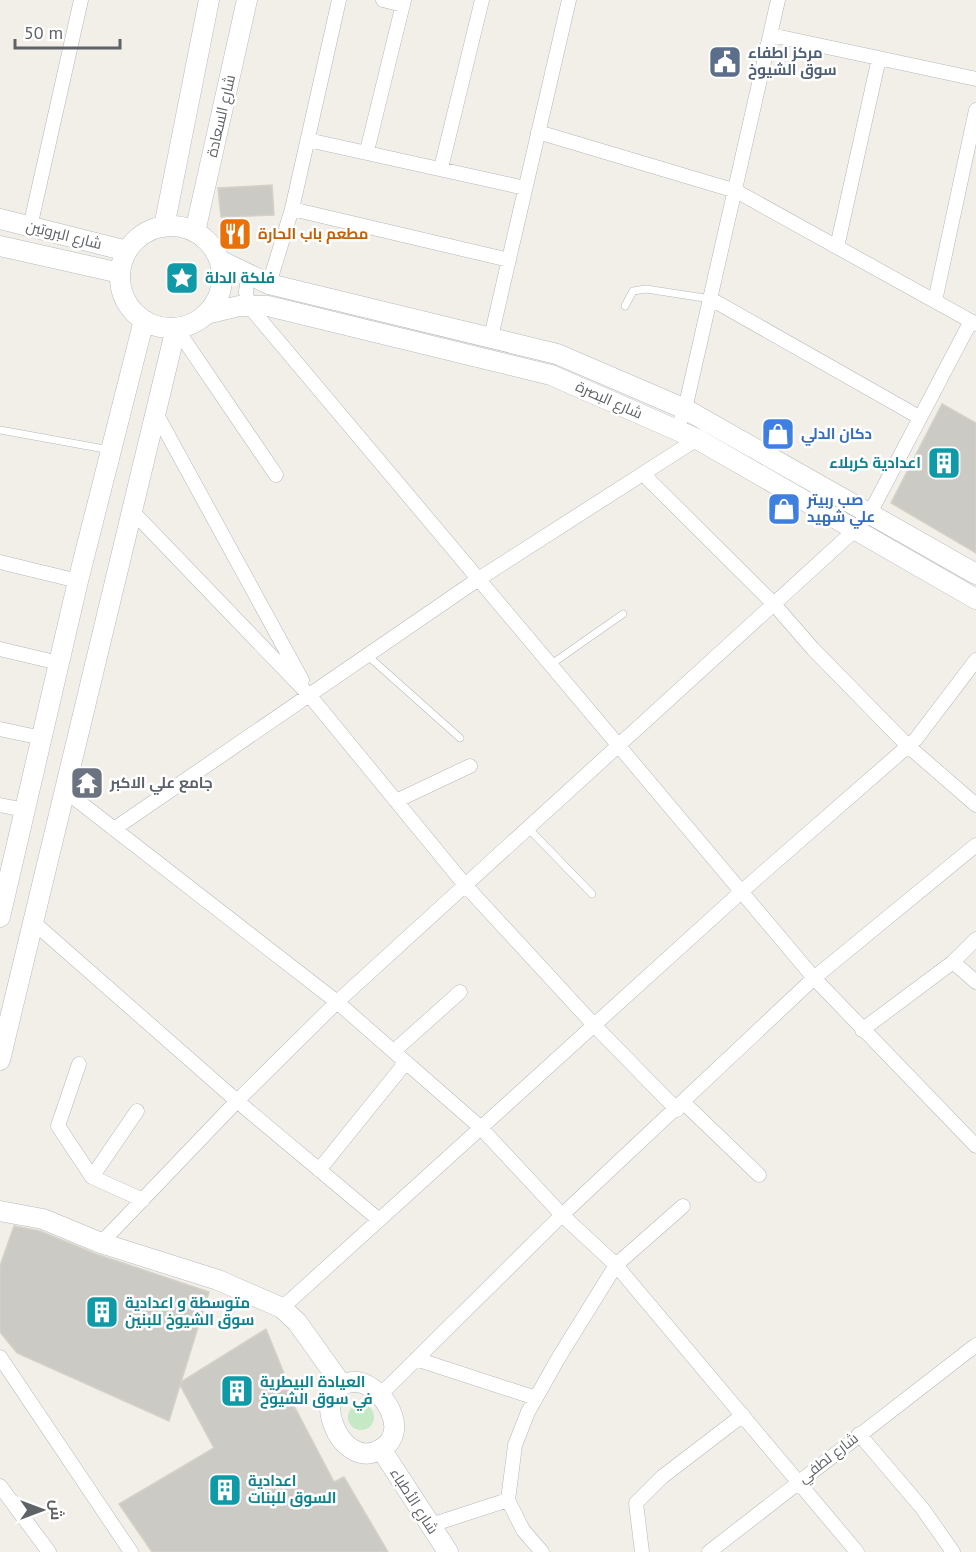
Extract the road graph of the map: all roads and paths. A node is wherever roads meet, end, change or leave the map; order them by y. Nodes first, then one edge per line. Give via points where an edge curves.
1 (81, 0) edge
2 (209, 0) edge
3 (247, 0) edge
4 (339, 0) edge
5 (383, 0) edge
6 (482, 0) edge
7 (569, 0) edge
8 (778, 0) edge
9 (404, 2) edge
10 (771, 34) junction
11 (879, 58) junction
12 (976, 79) edge
13 (976, 110) edge
14 (538, 132) junction
15 (308, 140) junction
16 (367, 151) junction
17 (441, 168) junction
18 (525, 188) junction
19 (736, 191) junction
20 (292, 209) junction
21 (0, 219) edge
22 (30, 226) junction
23 (164, 226) junction
24 (195, 232) junction
25 (0, 246) edge
26 (837, 247) junction
27 (127, 251) junction
28 (219, 260) junction
29 (508, 260) junction
30 (120, 273) junction
31 (248, 274) junction
32 (269, 284) junction
33 (711, 299) junction
34 (935, 301) junction
35 (248, 305) junction
36 (625, 306) dead end
37 (206, 314) junction
38 (144, 320) junction
39 (974, 322) edge
40 (176, 328) junction
41 (491, 337) junction
42 (685, 409) junction
43 (157, 415) junction
44 (918, 417) junction
45 (0, 430) edge
46 (677, 430) junction
47 (697, 440) junction
48 (111, 450) junction
49 (643, 474) junction
50 (276, 475) dead end
51 (133, 512) junction
52 (870, 513) junction
53 (855, 529) junction
54 (0, 562) edge
55 (976, 574) edge
56 (477, 580) junction
57 (78, 581) junction
58 (976, 599) edge
59 (773, 603) junction
60 (623, 614) dead end
61 (0, 649) edge
62 (368, 656) junction
63 (976, 660) edge
64 (59, 663) junction
65 (550, 665) junction
66 (310, 696) junction
67 (0, 729) edge
68 (42, 738) junction
69 (460, 738) dead end
70 (619, 745) junction
71 (908, 746) junction
72 (470, 766) dead end
73 (62, 798) junction
74 (396, 801) junction
75 (26, 804) junction
76 (0, 805) edge
77 (976, 805) edge
78 (528, 828) junction
79 (114, 829) junction
80 (976, 845) edge
81 (4, 885) edge
82 (465, 885) junction
83 (741, 892) junction
84 (592, 894) dead end
85 (0, 917) edge
86 (32, 921) junction
87 (976, 939) edge
88 (952, 962) junction
89 (814, 978) junction
90 (976, 982) edge
91 (460, 992) dead end
92 (337, 1002) junction
93 (594, 1025) junction
94 (862, 1030) junction
95 (394, 1052) junction
96 (0, 1060) edge
97 (406, 1062) junction
98 (79, 1064) dead end
99 (237, 1101) junction
100 (680, 1107) junction
101 (137, 1111) dead end
102 (480, 1127) junction
103 (976, 1146) edge
104 (319, 1170) junction
105 (759, 1176) dead end
106 (92, 1178) junction
107 (143, 1200) junction
108 (683, 1206) dead end
109 (0, 1211) edge
110 (562, 1215) junction
111 (378, 1219) junction
112 (101, 1243) junction
113 (616, 1265) junction
114 (282, 1308) junction
115 (976, 1345) edge
116 (0, 1357) edge
117 (416, 1359) junction
118 (342, 1385) junction
119 (381, 1394) junction
120 (536, 1398) junction
121 (743, 1415) junction
122 (859, 1434) junction
123 (381, 1449) junction
124 (799, 1481) junction
125 (0, 1486) edge
126 (508, 1500) junction
127 (430, 1525) junction
128 (49, 1552) edge
129 (132, 1552) edge
130 (448, 1552) edge
131 (542, 1552) edge
132 (642, 1552) edge
133 (709, 1552) edge
134 (857, 1552) edge
135 (953, 1552) edge

1 - 22 street
2 - 23 main road
3 - 24 main road, شارع السعادة
4 - 15 street
5 - 9 street
6 - 17 street
7 - 14 street
8 - 10 street
9 - 16 street
10 - 11 street
10 - 19 street
11 - 12 street
11 - 26 street
13 - 34 street
14 - 18 street
14 - 19 street
15 - 16 street
15 - 20 street
16 - 17 street
17 - 18 street
18 - 29 street
19 - 26 street
19 - 33 street
20 - 29 street
20 - 32 street
21 - 22 main road, شارع البروتين
22 - 27 main road, شارع البروتين
23 - 24 main road
23 - 27 main road via 143,235
24 - 28 main road
25 - 30 main road, شارع البروتين
26 - 34 street
27 - 30 main road
28 - 31 main road, شارع البصرة
28 - 37 main road via 220,289
29 - 41 street
30 - 38 main road via 126,300
31 - 32 main road, شارع البصرة
31 - 35 street
32 - 41 main road, شارع البصرة
33 - 36 lane via 646,289 633,291
33 - 42 street
33 - 44 street
34 - 39 street
35 - 37 main road, شارع البصرة
35 - 46 main road, شارع البصرة via 317,316 551,375
35 - 56 street
37 - 40 main road
38 - 40 main road
38 - 48 main road
39 - 44 street
40 - 43 main road
40 - 50 street
41 - 42 main road, شارع البصرة via 557,354
42 - 46 street
42 - 52 main road, شارع البصرة
43 - 51 main road
43 - 66 street
44 - 52 street
45 - 48 lane
46 - 47 main road, شارع البصرة
47 - 49 street
47 - 53 main road, شارع البصرة
48 - 57 main road
49 - 56 street
49 - 59 street
51 - 66 street
51 - 73 main road
52 - 53 street
52 - 55 main road, شارع البصرة
53 - 58 main road, شارع البصرة
53 - 59 street
54 - 57 street
56 - 62 street
56 - 65 street
57 - 64 main road
59 - 70 street
59 - 71 street
60 - 65 lane
61 - 64 street
62 - 66 street
62 - 69 lane
63 - 71 street
64 - 68 main road
65 - 70 street
66 - 74 street
66 - 79 street
67 - 68 street
68 - 75 main road
70 - 78 street
70 - 83 street
71 - 77 street
71 - 83 street
72 - 74 street
73 - 75 main road
73 - 79 street
73 - 86 main road
74 - 82 street
75 - 76 street
75 - 81 main road
78 - 82 street
78 - 84 lane
79 - 92 street
80 - 89 street
81 - 85 main road
82 - 92 street
82 - 93 street
83 - 89 street
83 - 93 street
86 - 96 main road
86 - 99 street
87 - 88 street
88 - 90 street
88 - 94 street
89 - 94 street
89 - 100 street
91 - 95 street
92 - 95 street
92 - 99 street
93 - 100 street
93 - 102 street
94 - 103 street
95 - 97 street
97 - 102 street
97 - 104 street
98 - 106 street via 58,1126
99 - 104 street
99 - 107 street
100 - 105 street
100 - 110 street
101 - 106 street
102 - 110 street
102 - 111 street
104 - 111 street
106 - 107 street
107 - 112 street
108 - 113 street
109 - 112 main road via 44,1219
110 - 113 street
110 - 117 street
111 - 114 street
112 - 114 main road via 218,1280
113 - 120 street
113 - 121 street
114 - 118 main road via 297,1322
115 - 122 street, شارع لطفي
116 - 129 street
117 - 119 street
117 - 120 street
118 - 119 main road via 362,1383
118 - 123 main road via 333,1395 330,1407 337,1433 360,1452
119 - 123 main road via 393,1423 390,1440
120 - 126 street via 515,1445
121 - 124 street
121 - 132 street via 662,1477 636,1503
122 - 124 street, شارع لطفي
122 - 135 street
123 - 127 main road, شارع الأطباء
124 - 133 street, شارع لطفي
124 - 134 street
125 - 128 street
126 - 127 street
126 - 131 street via 523,1530
127 - 130 main road, شارع الأطباء

